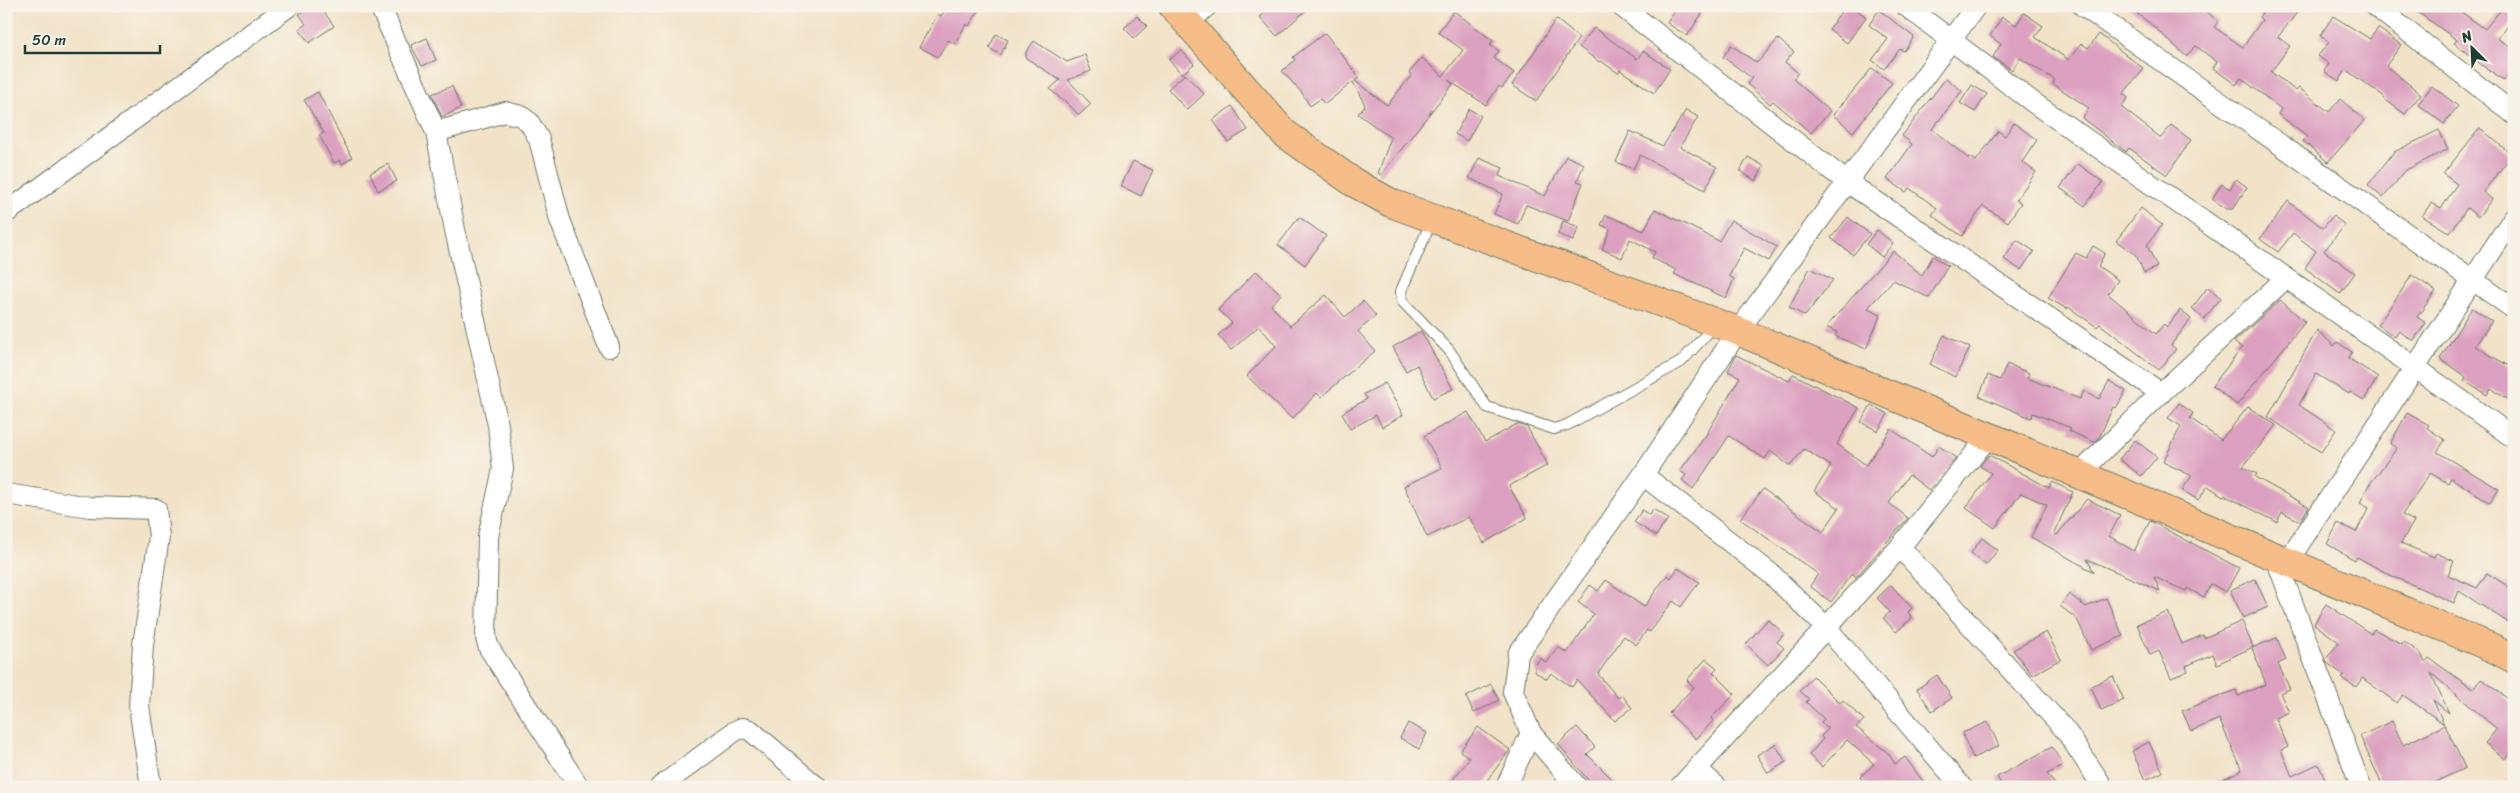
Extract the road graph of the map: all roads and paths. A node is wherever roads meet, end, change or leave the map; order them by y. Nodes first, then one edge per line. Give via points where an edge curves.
1 (289, 6) edge
2 (380, 6) edge
3 (1622, 6) edge
4 (1906, 6) edge
5 (1976, 6) edge
6 (2083, 6) edge
7 (2374, 6) edge
8 (1190, 12) edge
9 (1951, 38) junction
10 (2514, 114) edge
11 (436, 132) junction
12 (1847, 182) junction
13 (6, 213) edge
14 (2514, 217) edge
15 (1432, 219) junction
16 (2286, 278) junction
17 (2472, 281) junction
18 (2514, 309) edge
19 (1727, 327) junction
20 (609, 348) dead end
21 (2416, 368) junction
22 (2161, 393) junction
23 (1988, 437) junction
24 (2514, 438) edge
25 (2078, 474) junction
26 (1643, 475) junction
27 (6, 494) edge
28 (1900, 547) junction
29 (2281, 558) junction
30 (1827, 628) junction
31 (2514, 659) edge
32 (1531, 733) junction
33 (1697, 769) junction
34 (151, 787) edge
35 (579, 787) edge
36 (660, 787) edge
37 (817, 787) edge
38 (1506, 787) edge
39 (1577, 787) edge
40 (1680, 787) edge
41 (1717, 787) edge
42 (1962, 787) edge
43 (2103, 787) edge
44 (2361, 787) edge

1 - 13 street
2 - 11 street
3 - 12 street
4 - 9 street
5 - 9 street
6 - 17 street
7 - 10 street
8 - 15 highway via 1284,133 1353,182 1391,203
9 - 12 street
9 - 16 street via 2034,103
11 - 20 street via 505,112 529,122 539,139 560,220
11 - 35 street via 498,425 503,469 488,537 486,638 489,648
12 - 19 street
12 - 22 street
14 - 17 street
15 - 19 highway
15 - 19 lane via 1401,291 1402,301 1449,350 1487,407 1515,418 1554,429 1567,425 1681,362
16 - 21 street
16 - 22 street
17 - 18 street
17 - 21 street
19 - 23 highway
19 - 26 street
21 - 24 street
21 - 29 street
22 - 25 street
23 - 25 highway
23 - 28 street
25 - 29 highway
26 - 30 street via 1770,573
26 - 32 street via 1518,654 1513,692
27 - 34 street via 90,508 156,509 159,537 142,645 139,706
28 - 30 street
28 - 43 street via 2066,731
29 - 31 highway via 2495,648
29 - 44 street
30 - 33 street
30 - 42 street
32 - 38 street
32 - 39 street
33 - 40 street
33 - 41 street
36 - 37 street via 742,728 750,730

